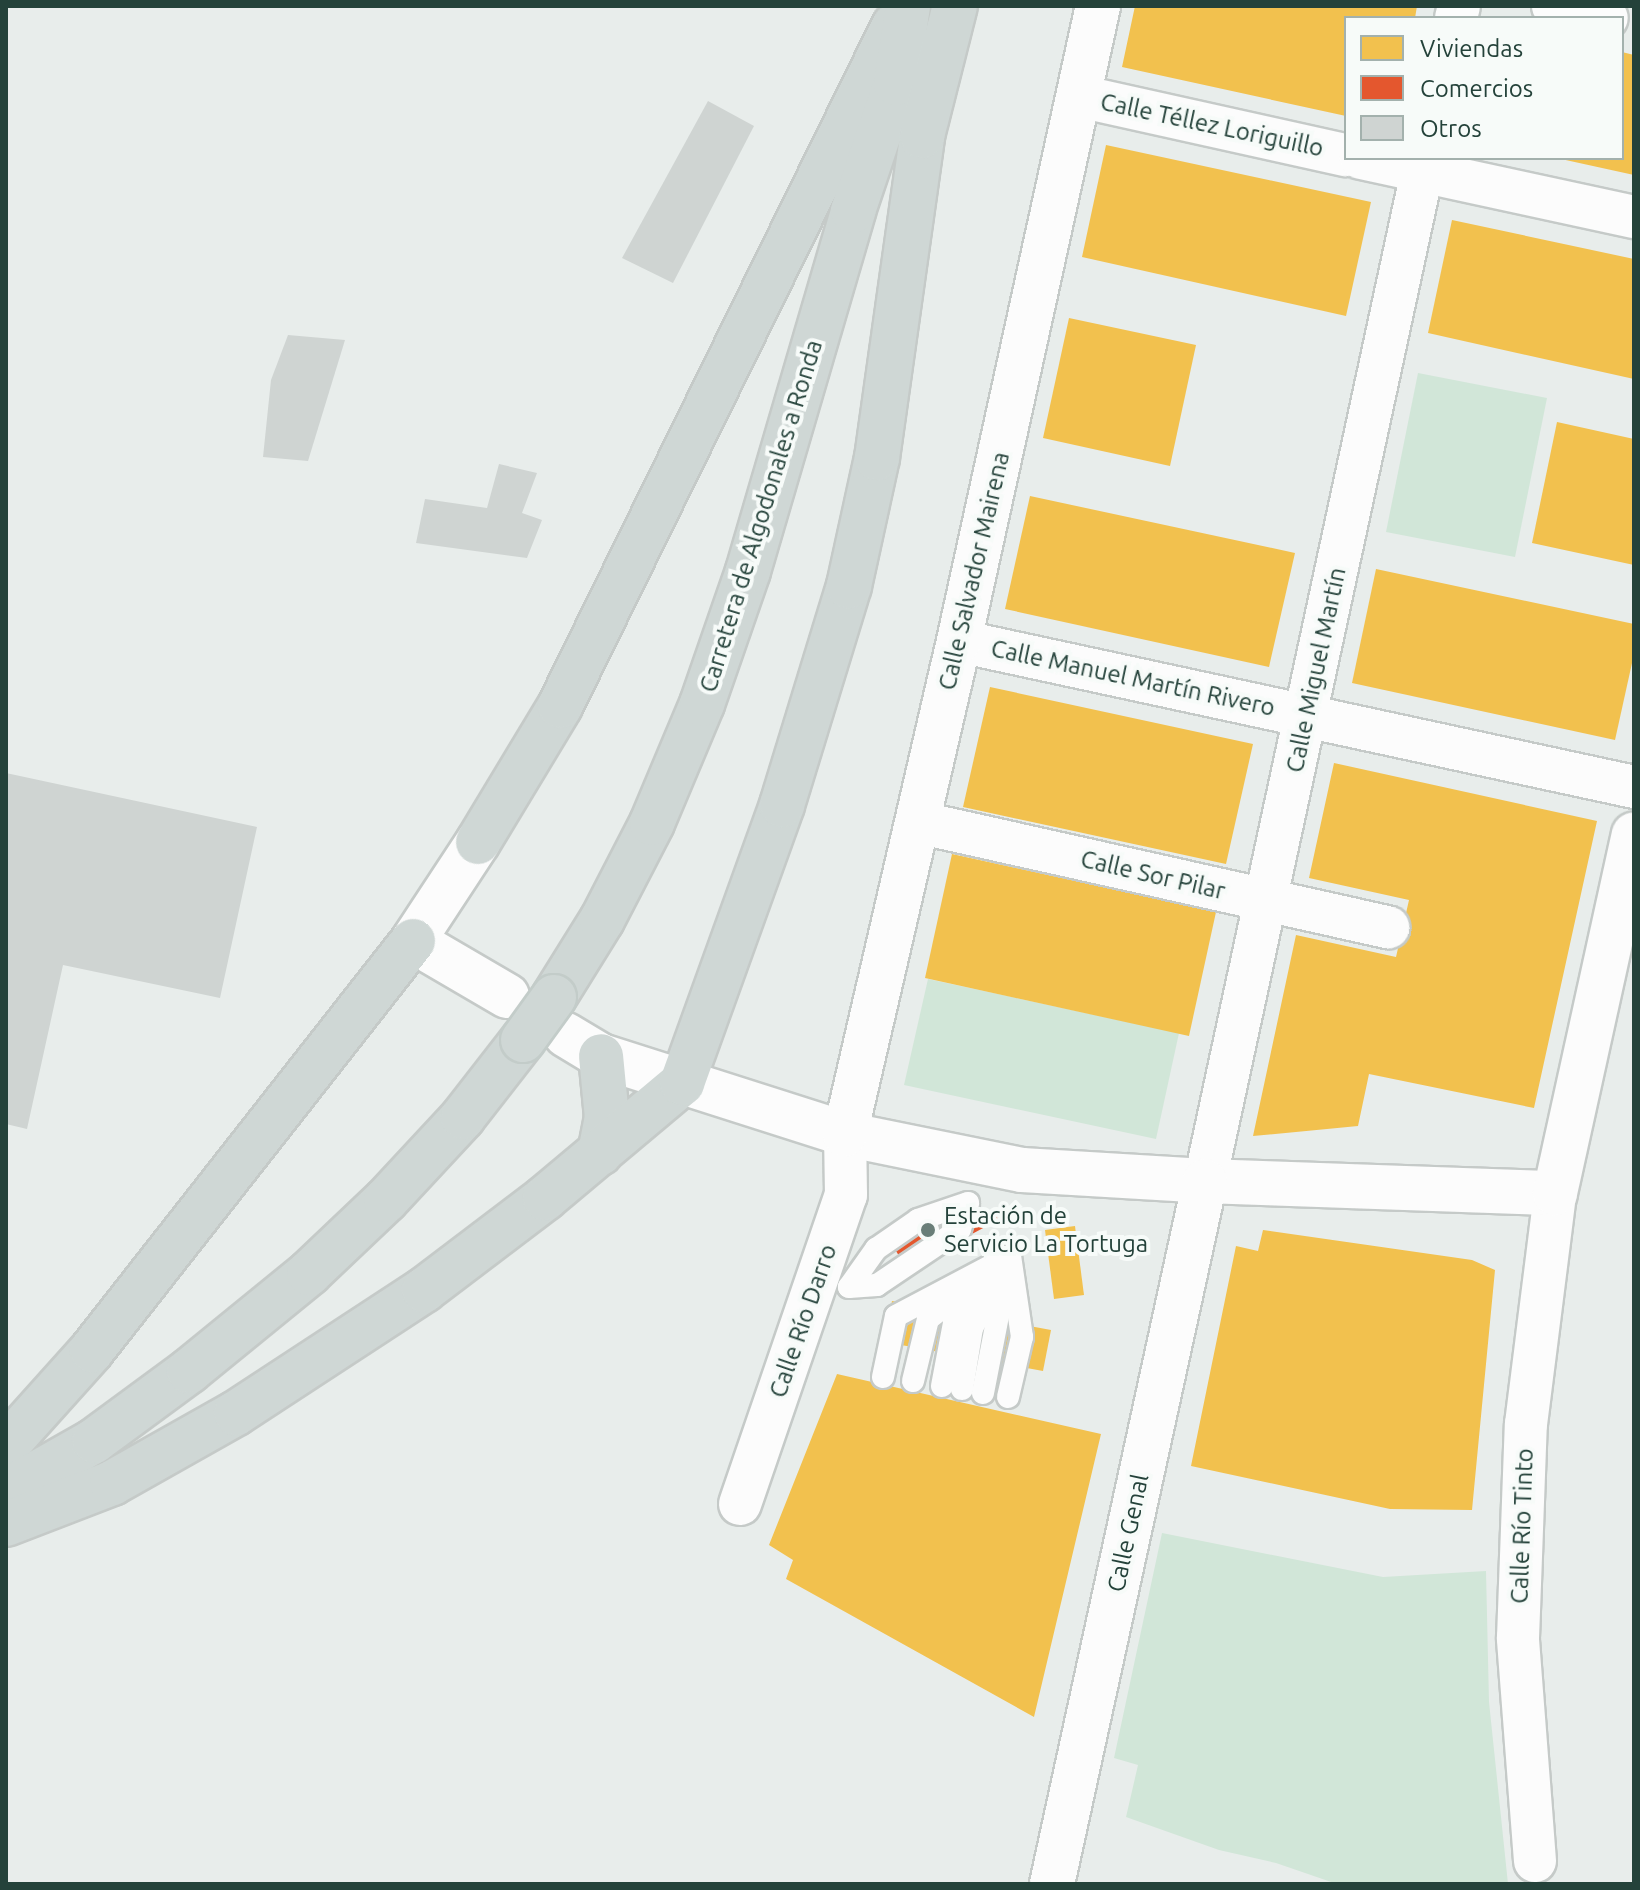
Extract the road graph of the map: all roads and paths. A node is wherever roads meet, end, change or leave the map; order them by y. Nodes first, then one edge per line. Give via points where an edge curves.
1 (906, 6) edge
2 (941, 6) edge
3 (955, 6) edge
4 (1098, 6) edge
5 (1553, 6) edge
6 (1598, 16) edge
7 (896, 83) junction
8 (1079, 96) junction
9 (1344, 155) edge
10 (1379, 160) edge
11 (1424, 165) edge
12 (1634, 217) edge
13 (959, 641) junction
14 (1306, 715) junction
15 (1634, 787) edge
16 (917, 822) junction
17 (1634, 835) edge
18 (478, 842) joint
19 (1268, 900) junction
20 (1388, 927) dead end
21 (413, 941) junction
22 (507, 996) dead end
23 (574, 1029) junction
24 (682, 1083) junction
25 (845, 1134) junction
26 (600, 1153) junction
27 (1205, 1181) junction
28 (1555, 1193) junction
29 (968, 1203) joint
30 (1010, 1256) junction
31 (883, 1377) dead end
32 (913, 1381) dead end
33 (962, 1389) dead end
34 (1008, 1397) dead end
35 (6, 1446) edge
36 (6, 1491) edge
37 (740, 1504) dead end
38 (6, 1524) edge
39 (1535, 1861) dead end
40 (1052, 1884) edge

1 - 7 main road, Carretera de Algodonales a Ronda
1 - 18 main road via 560,706
2 - 7 main road, Carretera de Algodonales a Ronda
3 - 24 main road via 922,136 877,458 849,586 782,805
4 - 8 street, Calle Salvador Mairena
5 - 6 street
7 - 23 main road, Carretera de Algodonales a Ronda via 853,211 748,571 702,704 652,823 602,920
8 - 9 street, Calle Téllez Loriguillo
8 - 13 street, Calle Salvador Mairena
10 - 11 street
11 - 12 street
11 - 14 street, Calle Miguel Martín
13 - 14 street, Calle Manuel Martín Rivero
13 - 16 street, Calle Salvador Mairena
14 - 15 street, Calle Manuel Martín Rivero
14 - 19 street, Calle Miguel Martín
16 - 19 street, Calle Sor Pilar
16 - 25 street, Calle Salvador Mairena
17 - 28 street
18 - 21 street
19 - 20 street, Calle Sor Pilar
19 - 27 street, Calle Miguel Martín
21 - 22 street
21 - 35 main road via 92,1350
23 - 24 street
23 - 26 main road via 607,1118
23 - 36 main road, Carretera de Algodonales a Ronda, bridge via 523,1040 463,1117 309,1273 94,1441
24 - 25 street
24 - 26 main road
25 - 27 street via 1022,1170
25 - 37 street, Calle Río Darro via 846,1195
26 - 38 main road via 424,1290 236,1413 112,1483
27 - 28 street
27 - 40 street, Calle Genal
28 - 39 street, Calle Río Tinto via 1526,1424 1518,1638
29 - 29 lane via 960,1229 877,1285 849,1287 876,1249 918,1220
30 - 31 lane via 896,1316
30 - 32 lane via 928,1319
30 - 33 lane via 972,1328
30 - 34 lane via 1022,1337

